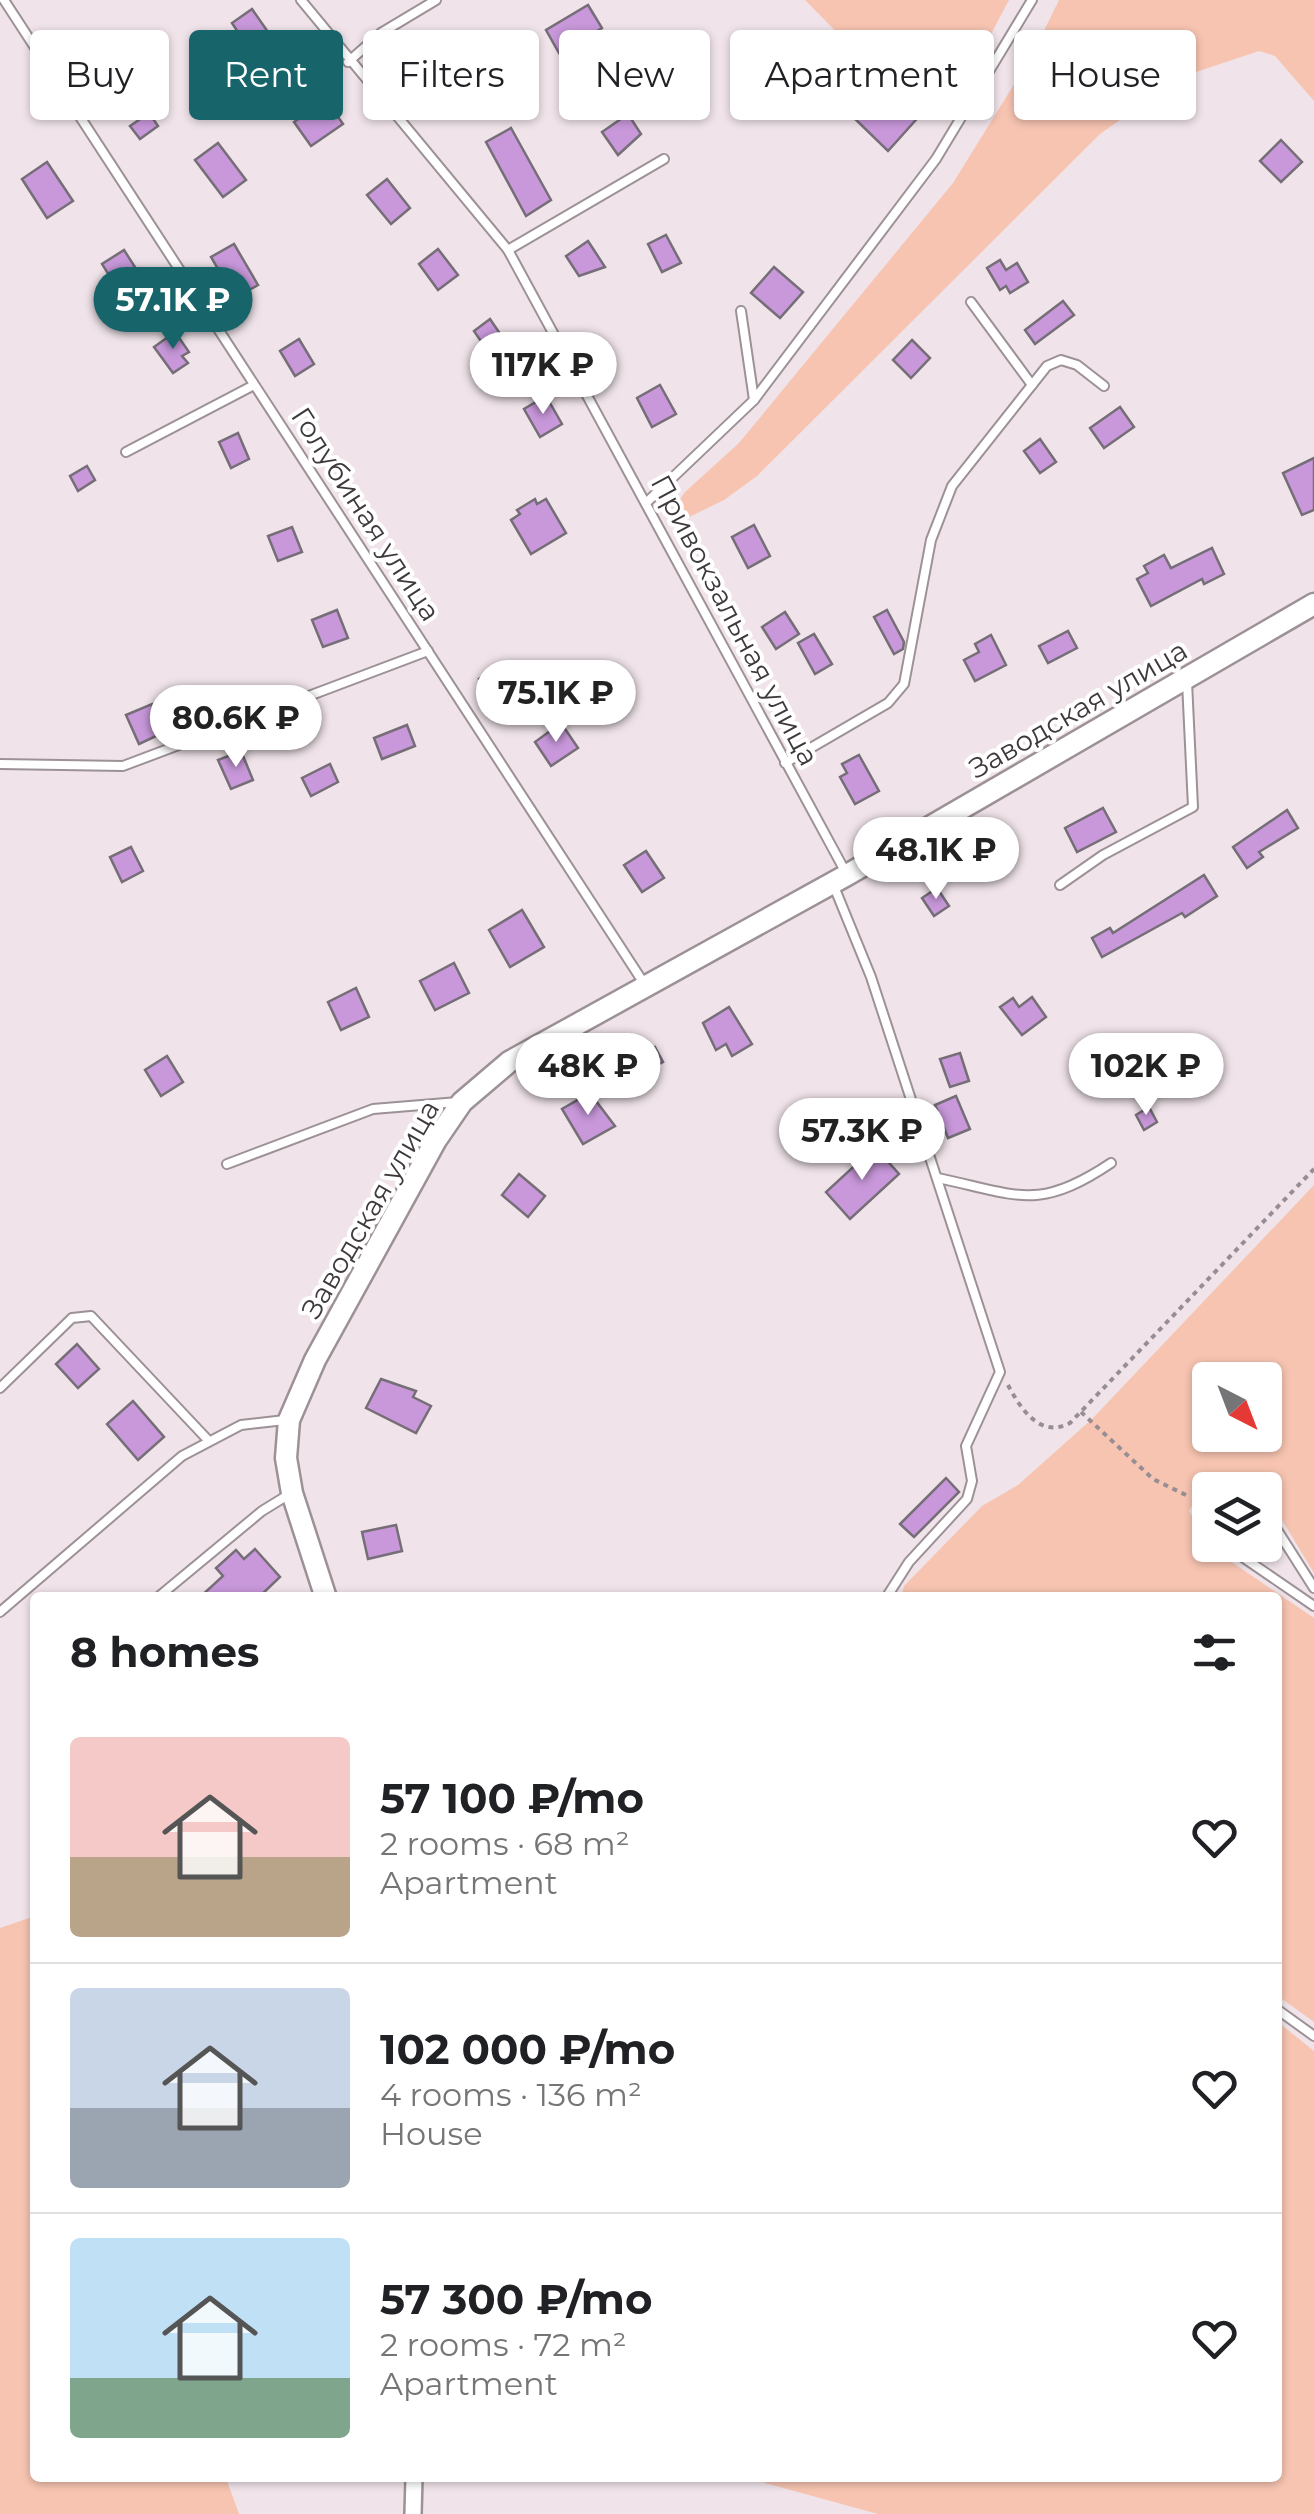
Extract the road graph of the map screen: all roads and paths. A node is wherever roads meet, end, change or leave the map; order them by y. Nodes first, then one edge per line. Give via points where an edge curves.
1 (4, 0) edge
2 (301, 0) edge
3 (436, 0) edge
4 (1032, 0) edge
5 (348, 62) junction
6 (664, 159) dead end
7 (508, 250) junction
8 (971, 302) dead end
9 (741, 310) dead end
10 (1032, 384) junction
11 (254, 385) junction
12 (1104, 386) dead end
13 (754, 400) junction
14 (126, 452) dead end
15 (647, 502) junction
16 (1314, 604) edge
17 (428, 651) junction
18 (1187, 678) junction
19 (785, 763) junction
20 (0, 764) edge
21 (840, 879) junction
22 (1060, 885) dead end
23 (646, 985) junction
24 (462, 1102) junction
25 (1111, 1163) dead end
26 (227, 1164) dead end
27 (1314, 1169) edge
28 (938, 1178) junction
29 (1000, 1372) junction
30 (0, 1388) edge
31 (1081, 1412) junction
32 (289, 1420) junction
33 (207, 1440) junction
34 (292, 1493) junction
35 (1192, 1498) edge
36 (1282, 1538) edge
37 (1249, 1562) edge
38 (1314, 1588) edge
39 (164, 1592) edge
40 (324, 1592) edge
41 (890, 1592) edge
42 (1314, 1606) edge
43 (0, 1612) edge
44 (1282, 2013) edge
45 (1314, 2036) edge
46 (414, 2482) edge
47 (412, 2514) edge

1 - 11 lane, Голубиная улица
2 - 5 lane, Привокзальная улица
3 - 5 lane
4 - 13 lane via 936,159
5 - 7 lane, Привокзальная улица
6 - 7 lane
7 - 15 lane, Привокзальная улица
8 - 10 lane
9 - 13 lane
10 - 12 lane via 1062,360
10 - 19 lane via 970,458 936,523 904,684 888,703
11 - 14 lane
11 - 17 lane, Голубиная улица
13 - 15 lane
15 - 19 lane, Привокзальная улица
16 - 18 street, Заводская улица
17 - 20 lane, Голубиная улица via 124,766
17 - 23 lane, Голубиная улица
18 - 21 street, Заводская улица
18 - 22 lane via 1193,807
19 - 21 lane, Привокзальная улица
21 - 23 street, Заводская улица
21 - 28 lane, Привокзальная улица
23 - 24 street, Заводская улица via 509,1062
24 - 26 lane via 373,1109
24 - 32 street, Заводская улица via 334,1326
25 - 28 lane via 1074,1188 1023,1197
27 - 31 path
28 - 29 lane, Привокзальная улица
29 - 31 path via 1040,1425 1059,1428
29 - 41 lane via 966,1446 972,1481 967,1499
30 - 33 lane via 72,1318 91,1316
31 - 35 path via 1153,1480
32 - 33 lane via 258,1421
32 - 34 street, Заводская улица
33 - 43 lane
34 - 39 lane
34 - 40 street, Заводская улица
36 - 38 lane
37 - 42 lane
44 - 45 lane
46 - 47 street

